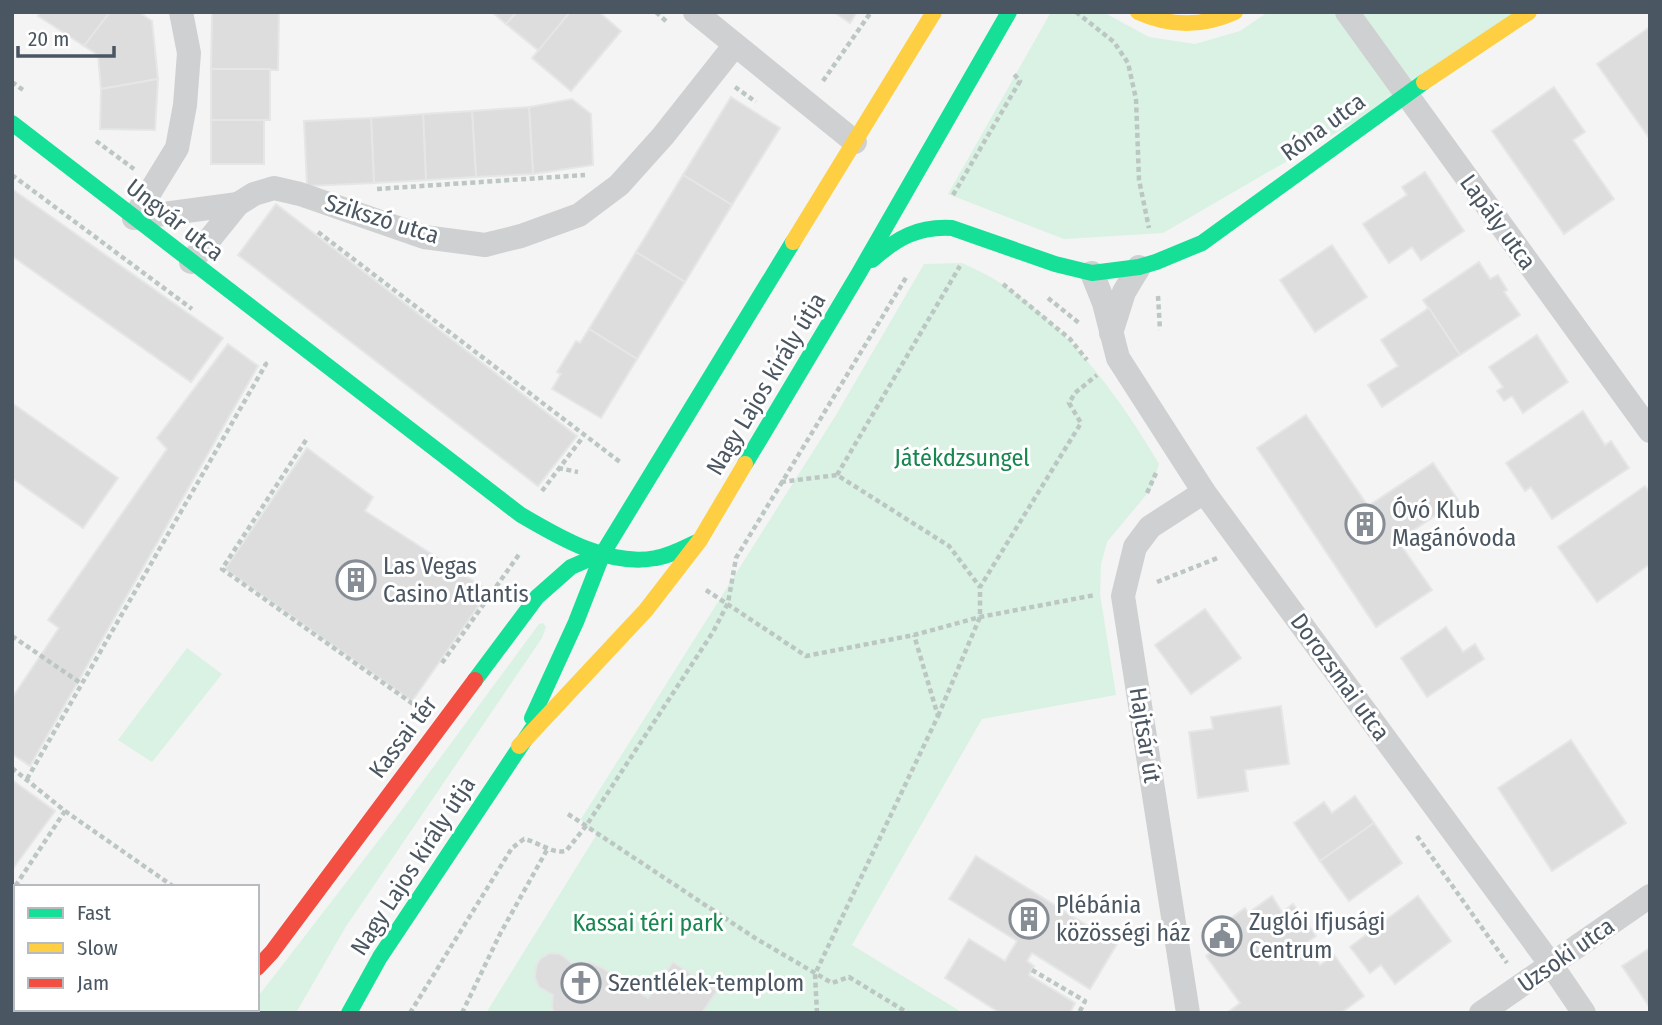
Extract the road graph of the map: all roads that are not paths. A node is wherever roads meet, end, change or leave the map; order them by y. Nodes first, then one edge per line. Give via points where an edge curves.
1 (181, 12) edge
2 (695, 12) edge
3 (934, 12) edge
4 (1009, 12) edge
5 (1138, 12) edge
6 (1235, 12) edge
7 (1347, 12) edge
8 (1529, 12) edge
9 (735, 45) junction
10 (1406, 94) junction
11 (12, 123) edge
12 (855, 142) junction
13 (238, 204) junction
14 (134, 218) junction
15 (191, 262) junction
16 (1147, 265) junction
17 (859, 272) junction
18 (1092, 273) junction
19 (1111, 334) junction
20 (1650, 431) edge
21 (1204, 492) junction
22 (700, 540) junction
23 (603, 553) junction
24 (611, 573) dead end
25 (593, 641) dead end
26 (519, 746) junction
27 (1650, 896) edge
28 (1552, 965) junction
29 (259, 966) edge
30 (349, 1013) edge
31 (1188, 1013) edge
32 (1481, 1013) edge
33 (1584, 1013) edge

1 - 14 street via 189,53 177,148
2 - 9 street
3 - 12 street, Nagy Lajos király útja
4 - 17 street, Nagy Lajos király útja
5 - 6 street via 1185,26
7 - 10 street, Lapály utca
8 - 10 street, Róna utca
9 - 12 street
9 - 13 street, Szikszó utca via 619,185 579,215 521,236 485,245 424,237 274,188
10 - 16 street, Róna utca via 1202,243
10 - 20 street, Lapály utca
11 - 14 street, Ungvár utca
12 - 23 street, Nagy Lajos király útja
13 - 14 street
13 - 15 street, Szikszó utca
14 - 15 street, Ungvár utca
15 - 23 street, Ungvár utca via 506,505 539,527
16 - 18 street
16 - 19 street via 1124,292
17 - 18 street via 906,233 934,226
17 - 22 street, Nagy Lajos király útja
18 - 19 street, Dorozsmai utca
19 - 21 street, Dorozsmai utca via 1118,358
21 - 28 street, Dorozsmai utca
21 - 31 street, Hajtsár út via 1150,527 1135,547 1123,596
22 - 23 street via 653,559 631,560
22 - 26 street, Nagy Lajos király útja via 646,610
23 - 24 street
23 - 26 street, Nagy Lajos király útja
23 - 29 street, Kassai tér via 571,566 537,597
25 - 26 street, Nagy Lajos király útja
26 - 30 street, Nagy Lajos király útja via 380,957
27 - 28 street, Uzsoki utca
28 - 32 street, Uzsoki utca
28 - 33 street, Dorozsmai utca

